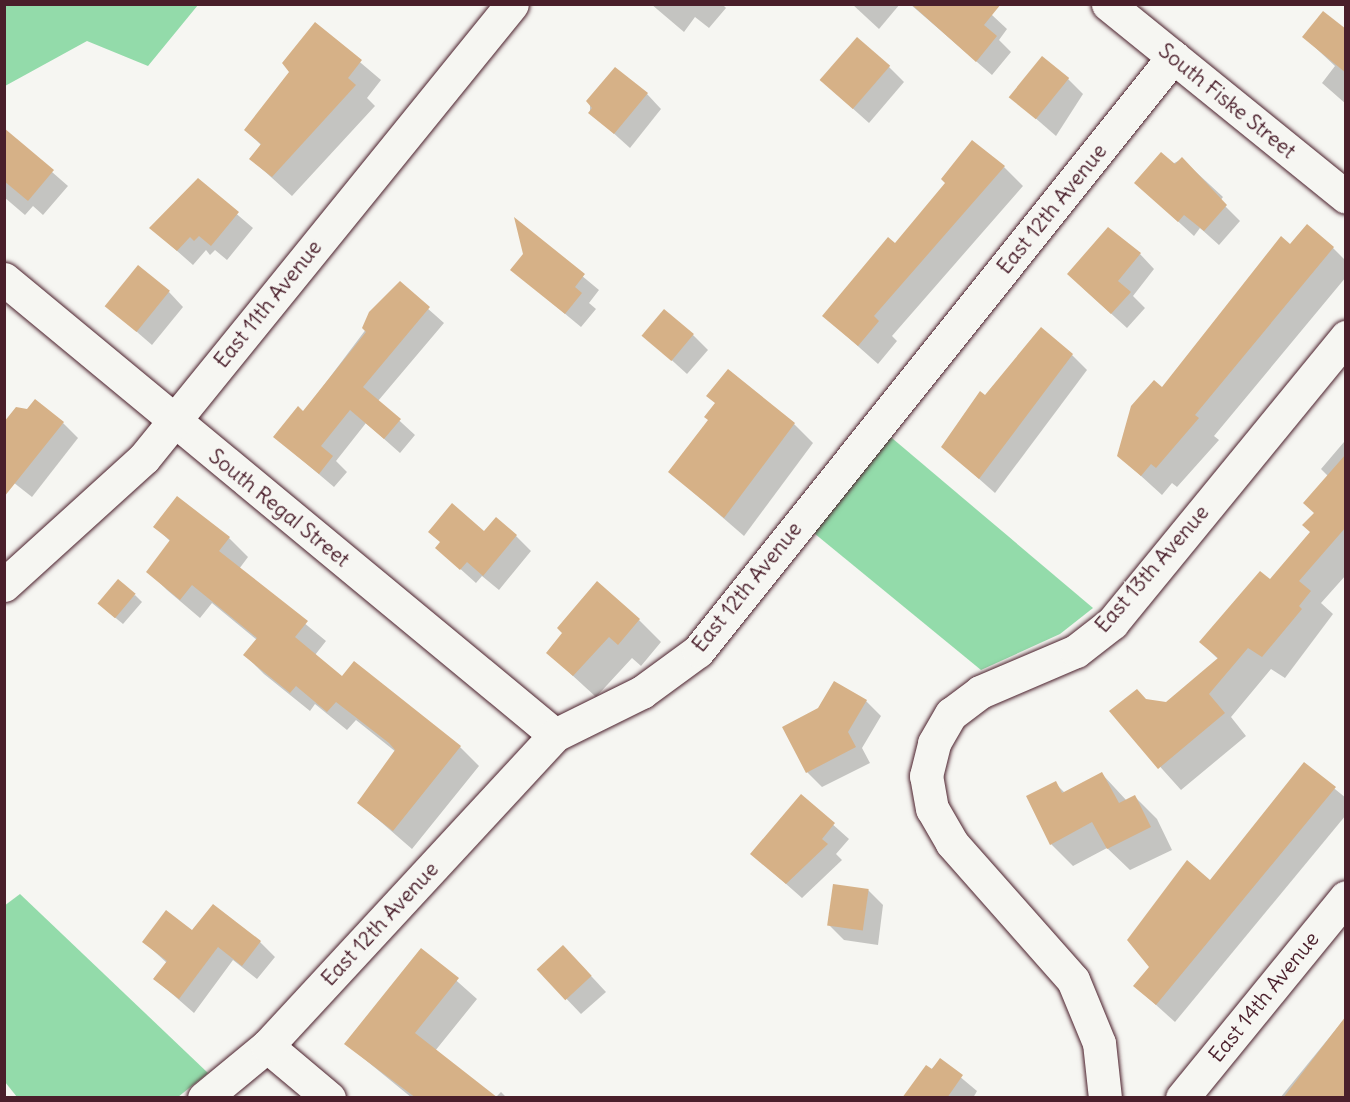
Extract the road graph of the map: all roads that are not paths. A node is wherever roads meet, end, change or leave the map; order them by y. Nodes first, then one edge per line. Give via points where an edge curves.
1 (512, 4) edge
2 (1108, 4) edge
3 (1173, 57) junction
4 (1346, 197) edge
5 (4, 279) edge
6 (19, 308) edge
7 (1346, 337) edge
8 (172, 421) junction
9 (4, 585) edge
10 (555, 735) junction
11 (1346, 897) edge
12 (267, 1046) junction
13 (204, 1098) edge
14 (329, 1098) edge
15 (1105, 1098) edge
16 (1182, 1098) edge

1 - 8 street, East 11th Avenue
2 - 3 street, South Fiske Street
3 - 4 street, South Fiske Street
3 - 10 street, East 12th Avenue via 698,651 642,692
5 - 6 street, South Regal Street
6 - 8 street, South Regal Street
7 - 15 street, East 13th Avenue via 1112,623 1076,651 980,692 951,714 934,743 926,776 932,810 952,843 1073,980 1099,1043
8 - 9 street, East 11th Avenue via 144,458
8 - 10 street, South Regal Street
10 - 12 street, East 12th Avenue
11 - 16 street, East 14th Avenue
12 - 13 street, East 12th Avenue
12 - 14 street

